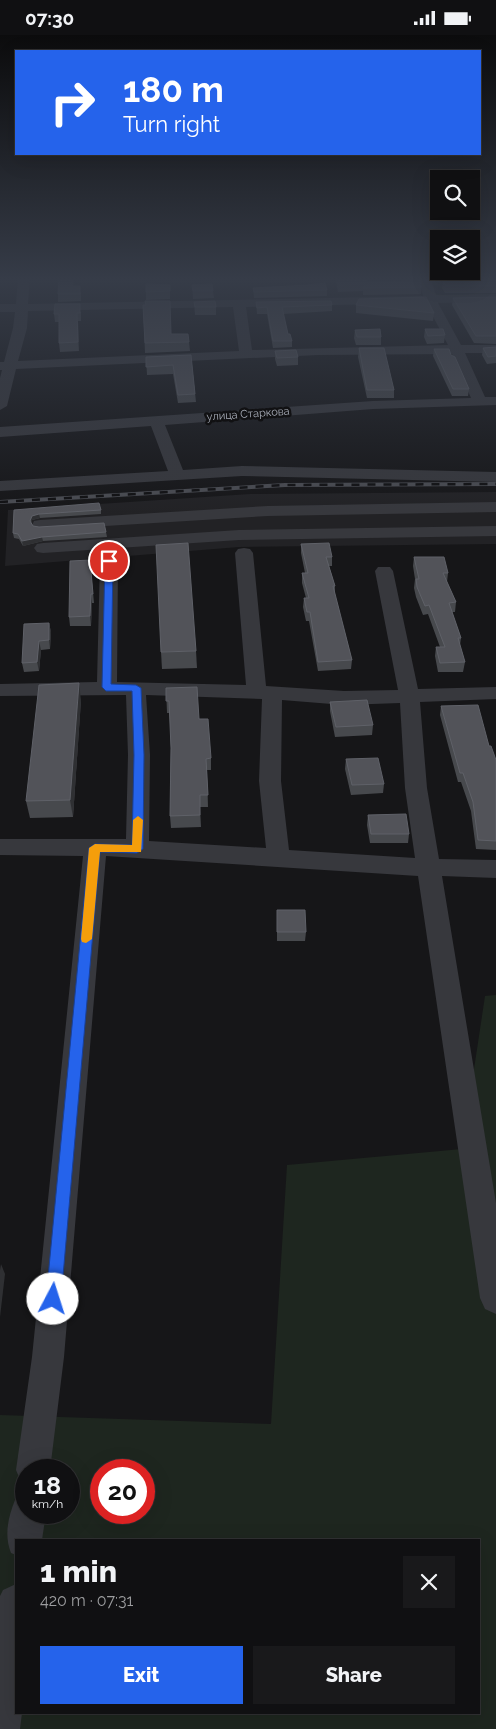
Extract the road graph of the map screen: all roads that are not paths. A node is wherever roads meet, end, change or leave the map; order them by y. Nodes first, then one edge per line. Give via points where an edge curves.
1 (205, 356) edge
2 (460, 356) edge
3 (6, 366) edge
4 (479, 400) junction
5 (496, 401) edge
6 (0, 406) edge
7 (156, 420) junction
8 (0, 432) edge
9 (177, 474) junction
10 (496, 477) edge
11 (0, 486) edge
12 (496, 507) edge
13 (40, 525) edge
14 (496, 531) edge
15 (43, 548) dead end
16 (244, 553) dead end
17 (109, 561) dead end
18 (384, 571) dead end
19 (106, 687) junction
20 (136, 688) junction
21 (0, 691) edge
22 (264, 692) junction
23 (496, 693) edge
24 (410, 697) junction
25 (0, 847) edge
26 (95, 848) junction
27 (134, 849) junction
28 (278, 857) junction
29 (430, 868) junction
30 (496, 869) edge
31 (496, 1299) edge
32 (34, 1459) edge
33 (26, 1524) edge
34 (24, 1539) edge
35 (15, 1611) edge
36 (0, 1729) edge

1 - 3 street
2 - 4 street
3 - 6 street
4 - 5 street, улица Старкова
4 - 7 street, улица Старкова
7 - 8 street, улица Старкова
7 - 9 street
9 - 10 street via 242,471
9 - 11 street
12 - 13 street via 268,511
14 - 15 street via 239,535
16 - 22 street
17 - 19 street
18 - 24 street
19 - 20 street
19 - 21 street
20 - 22 street
20 - 27 street via 139,755
22 - 24 street via 344,698
22 - 28 street
23 - 24 street
24 - 29 street via 416,787
25 - 26 street
26 - 27 street
26 - 32 street via 48,1357
27 - 28 street
28 - 29 street
29 - 30 street
29 - 31 street
33 - 34 street
35 - 36 street

